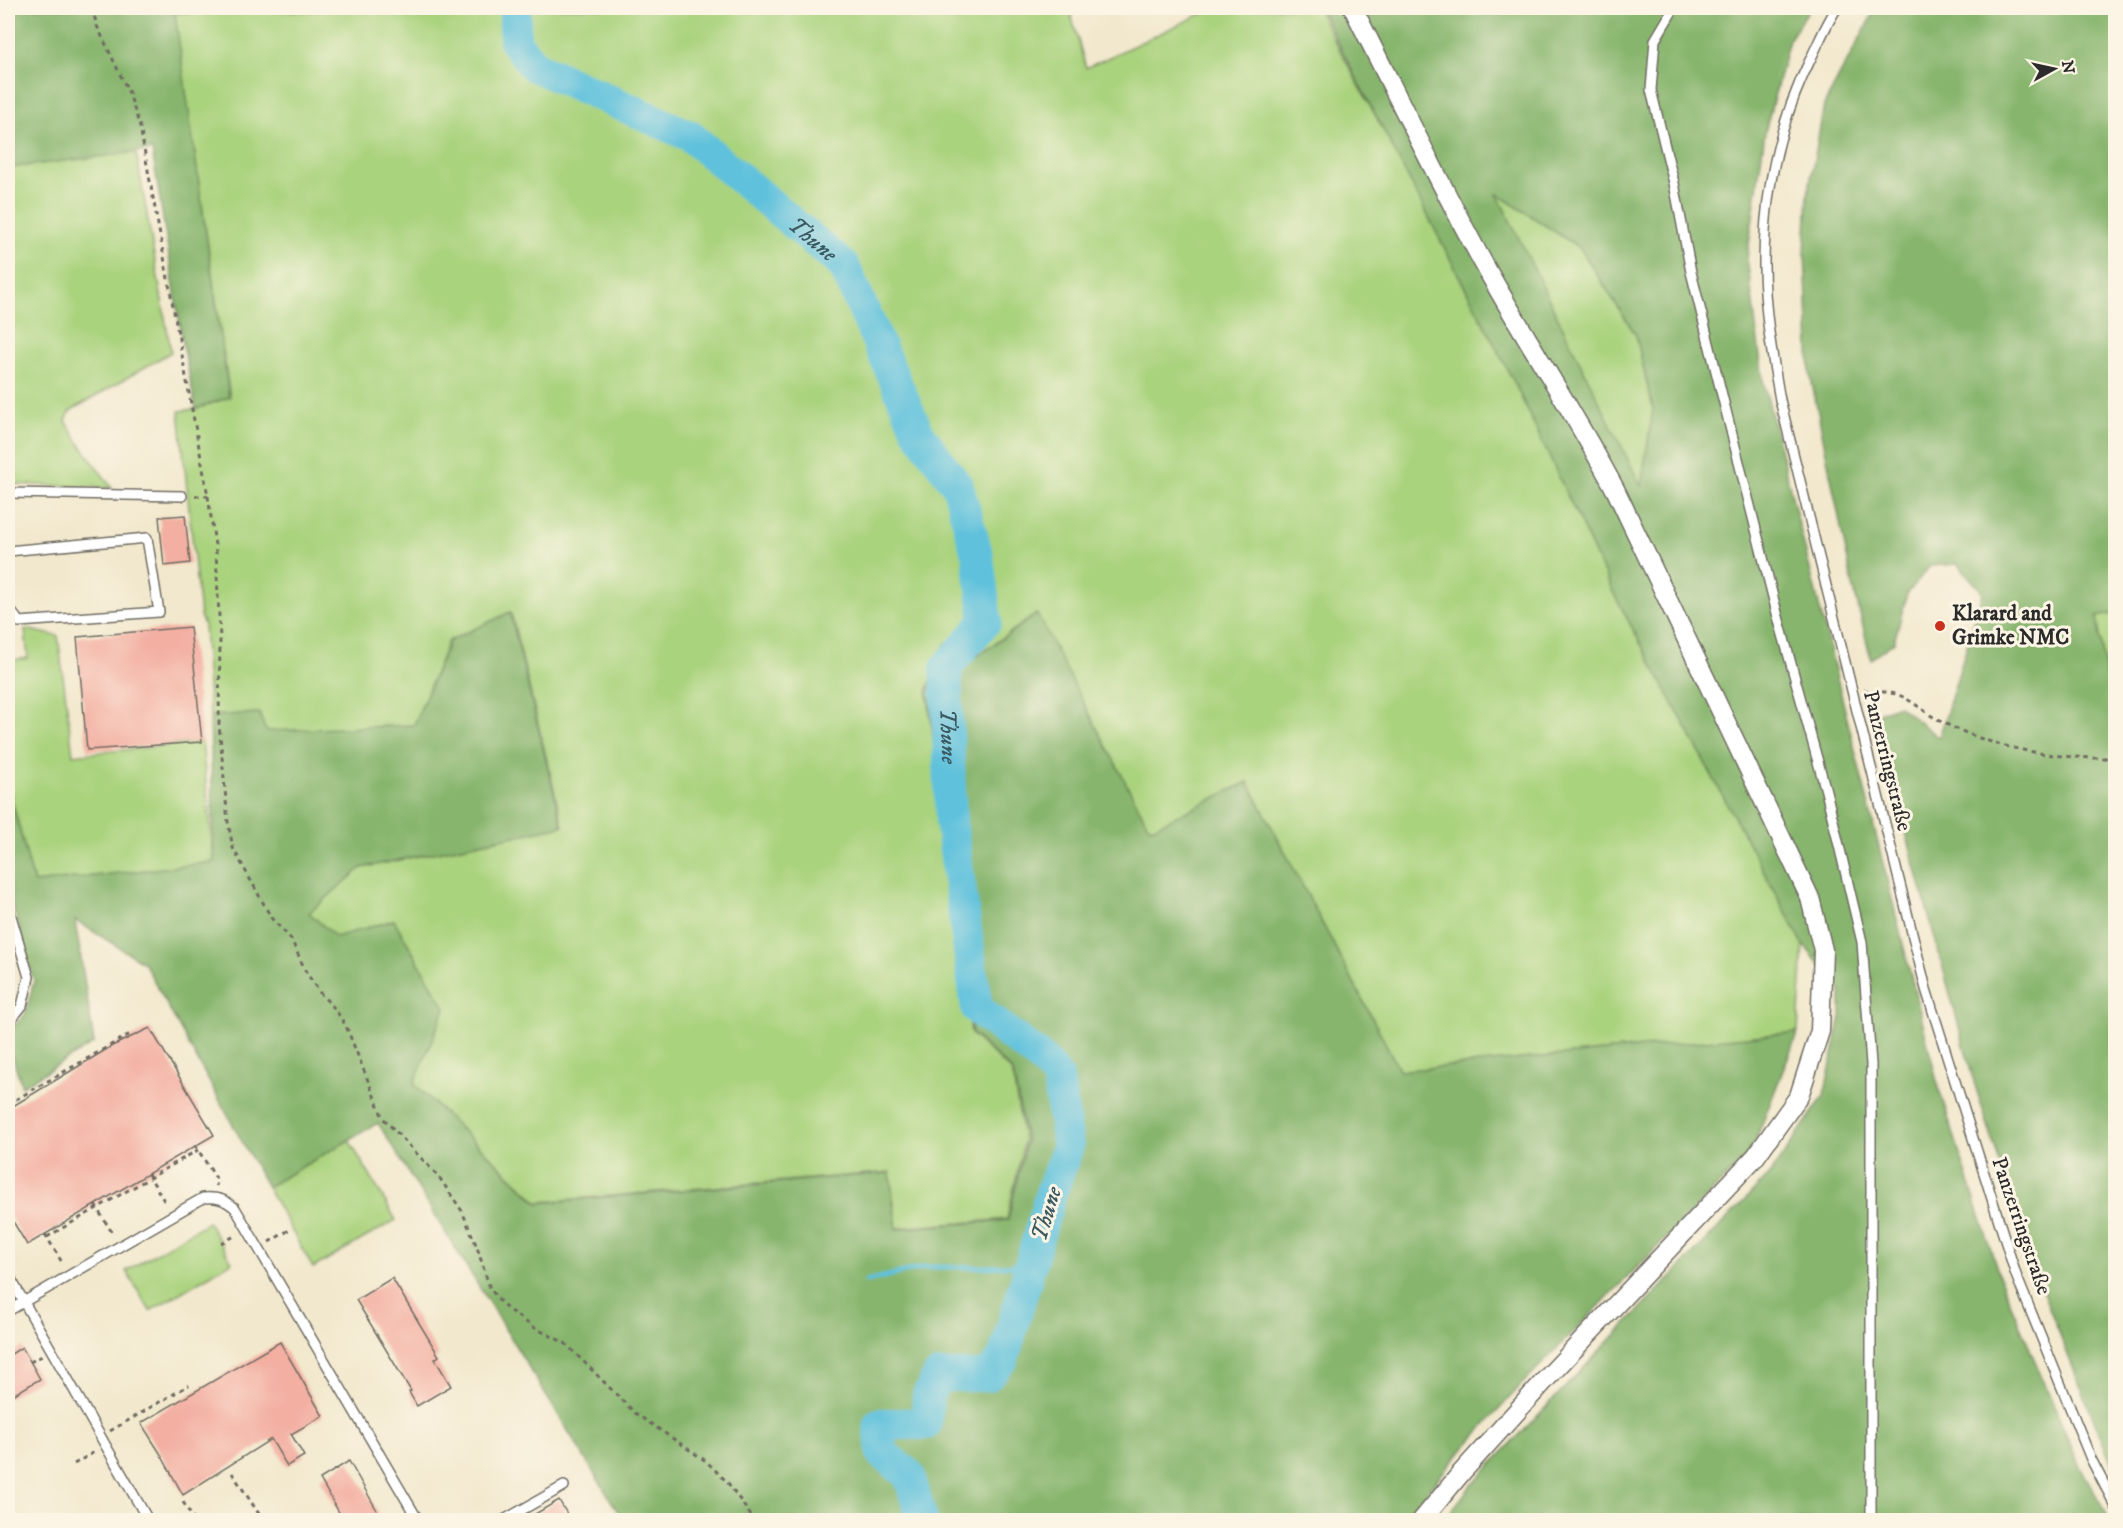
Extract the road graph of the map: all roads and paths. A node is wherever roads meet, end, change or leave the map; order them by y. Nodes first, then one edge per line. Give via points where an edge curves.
1 (92, 8) edge
2 (1353, 8) edge
3 (1674, 8) edge
4 (1837, 8) edge
5 (8, 493) edge
6 (182, 496) dead end
7 (8, 551) edge
8 (8, 607) edge
9 (1851, 689) junction
10 (2115, 758) edge
11 (8, 906) edge
12 (8, 1023) edge
13 (130, 1034) dead end
14 (8, 1104) edge
15 (195, 1145) dead end
16 (198, 1150) junction
17 (148, 1176) junction
18 (215, 1197) junction
19 (96, 1207) junction
20 (172, 1215) junction
21 (291, 1229) dead end
22 (120, 1246) junction
23 (259, 1248) junction
24 (8, 1274) edge
25 (69, 1275) junction
26 (23, 1302) junction
27 (8, 1311) edge
28 (189, 1384) dead end
29 (103, 1441) junction
30 (74, 1464) dead end
31 (232, 1473) dead end
32 (564, 1486) dead end
33 (183, 1502) dead end
34 (2115, 1507) edge
35 (148, 1521) edge
36 (194, 1521) edge
37 (263, 1521) edge
38 (418, 1521) edge
39 (504, 1521) edge
40 (754, 1521) edge
41 (1422, 1521) edge
42 (1871, 1521) edge

1 - 40 path via 140,127 208,496 216,552 219,724 233,848 272,918 291,939 306,972 346,1026 383,1118 439,1178 462,1211 496,1297 533,1327 566,1343 635,1413 706,1461 729,1483
2 - 41 street via 1491,275 1616,491 1810,898 1823,950 1820,1031 1799,1096 1756,1156 1547,1378
3 - 42 lane via 1655,40 1651,90 1697,294 1862,942 1871,1064
4 - 9 lane, Panzerringstraße via 1796,88 1772,171 1764,266 1769,337 1780,400
5 - 6 lane
7 - 8 lane via 147,538 159,612 19,622
9 - 10 path via 1899,695 1944,723 2032,754
9 - 34 lane, Panzerringstraße via 1926,989 1998,1220 2016,1275 2091,1459
11 - 12 lane via 29,977 22,1006
13 - 14 path
15 - 16 path
16 - 17 path
16 - 18 path via 217,1180
17 - 19 path
17 - 20 path
18 - 20 lane via 203,1198
18 - 23 lane via 236,1208
19 - 22 path
19 - 25 path via 46,1236
20 - 22 lane
21 - 23 path
22 - 25 lane
23 - 38 lane
24 - 26 lane
25 - 26 lane
26 - 27 lane
26 - 29 lane
28 - 29 path
29 - 30 path
29 - 35 lane
31 - 37 path
32 - 39 lane
33 - 36 path

